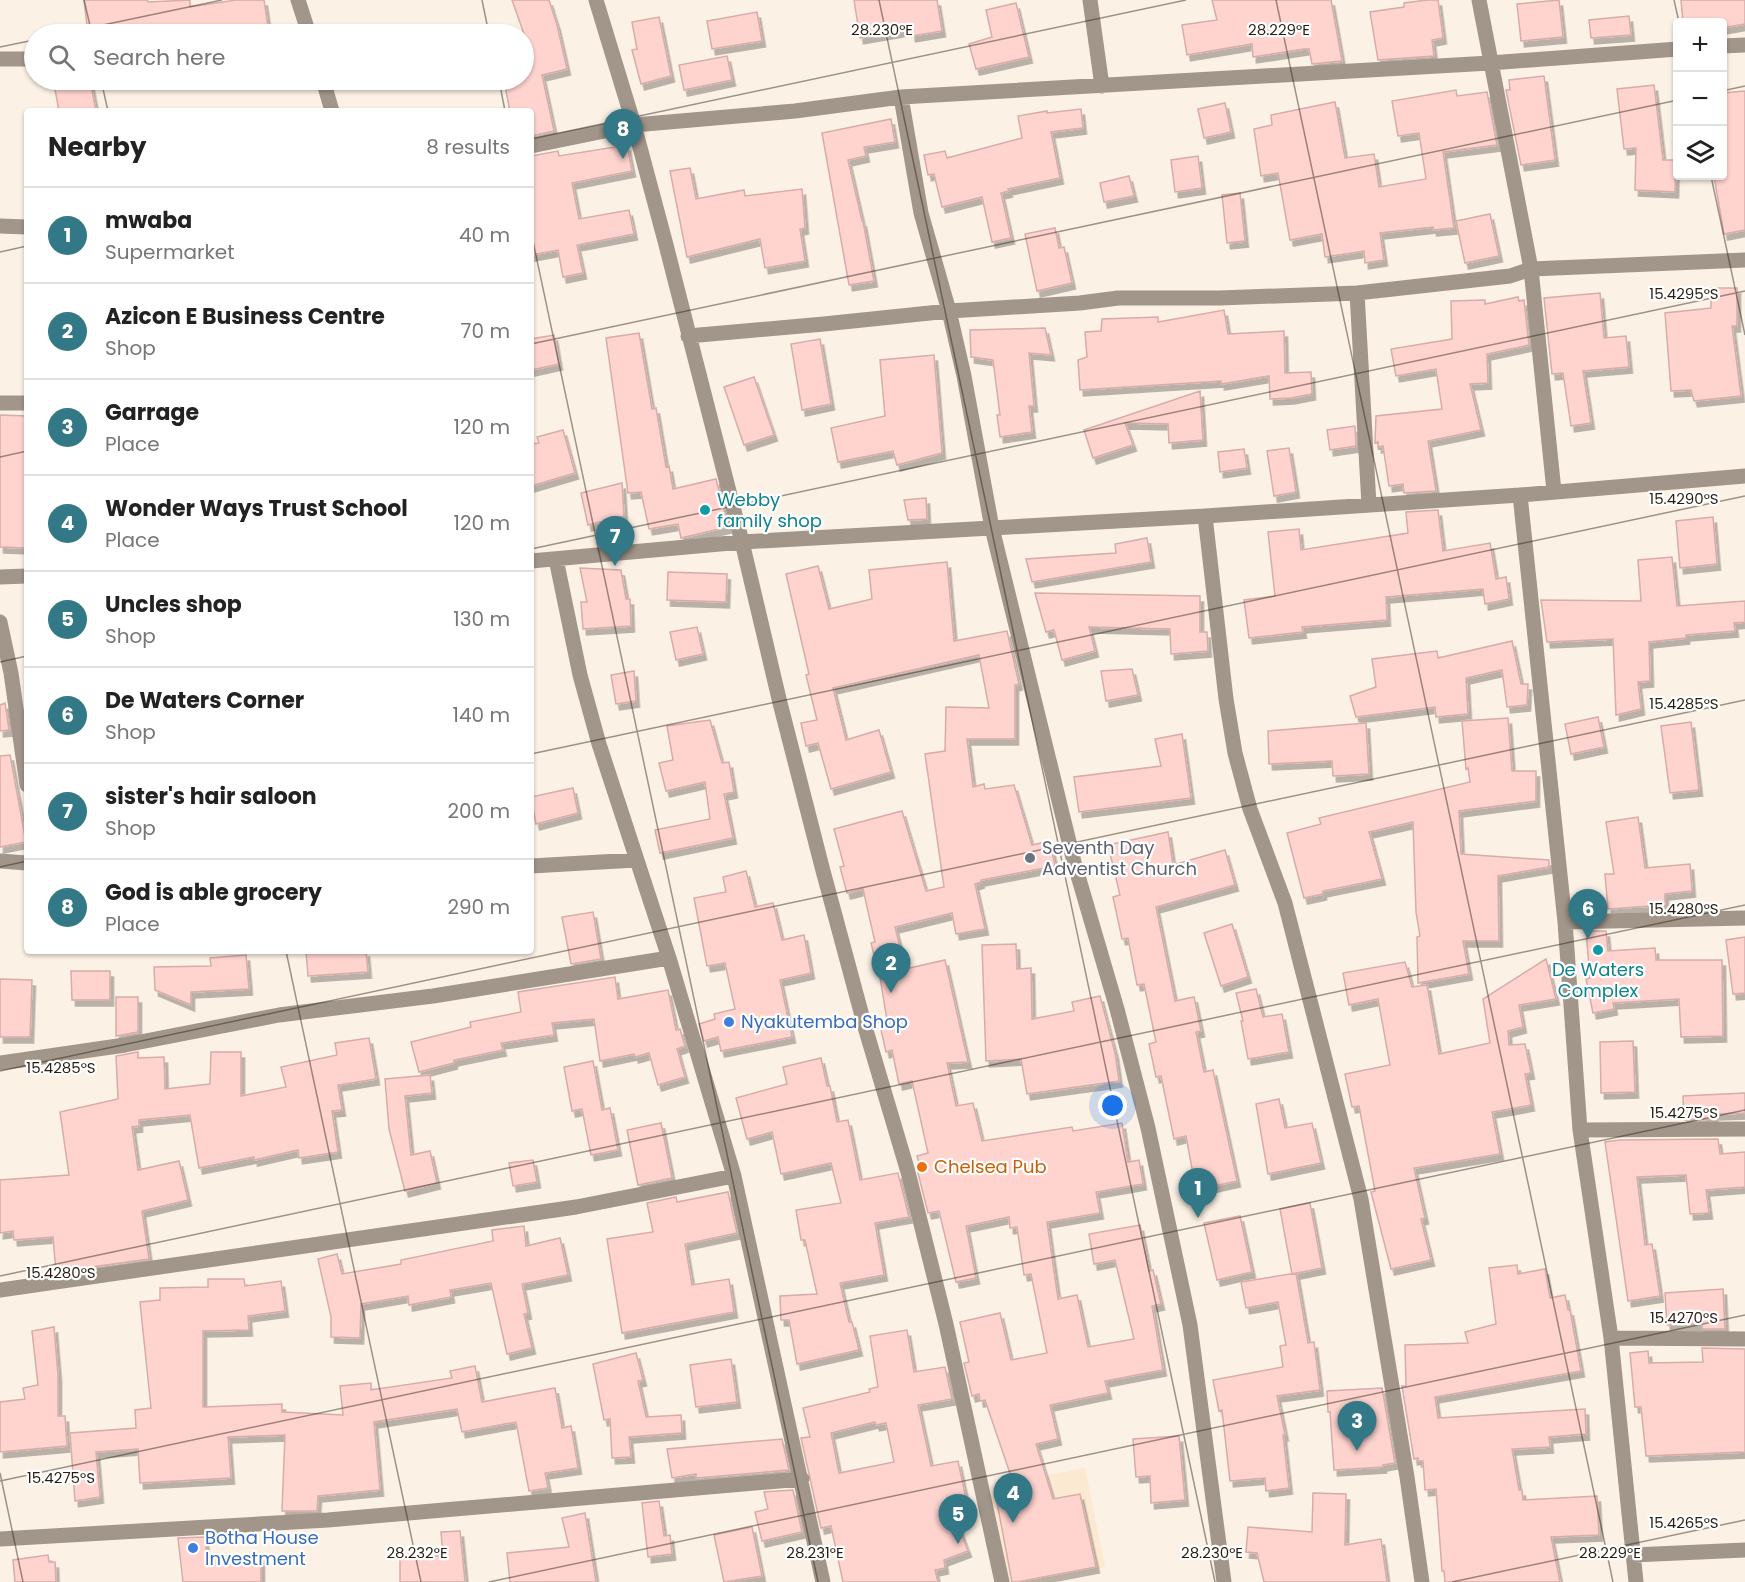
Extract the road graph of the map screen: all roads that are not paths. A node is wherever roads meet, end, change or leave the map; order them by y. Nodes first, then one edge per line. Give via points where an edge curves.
1 (298, 0) edge
2 (596, 0) edge
3 (1090, 0) edge
4 (1479, 0) edge
5 (306, 24) edge
6 (1745, 45) edge
7 (1727, 46) edge
8 (1673, 49) edge
9 (0, 59) edge
10 (24, 59) edge
11 (1490, 63) junction
12 (1102, 86) junction
13 (326, 90) edge
14 (901, 97) junction
15 (332, 108) edge
16 (634, 125) junction
17 (534, 145) edge
18 (0, 226) edge
19 (24, 227) edge
20 (1745, 260) edge
21 (1531, 269) junction
22 (1357, 293) junction
23 (949, 310) junction
24 (688, 336) junction
25 (0, 403) edge
26 (24, 403) edge
27 (1745, 476) edge
28 (1554, 491) junction
29 (1520, 495) junction
30 (1369, 505) junction
31 (1205, 516) junction
32 (992, 528) junction
33 (742, 542) junction
34 (556, 559) junction
35 (534, 561) edge
36 (24, 576) edge
37 (0, 577) edge
38 (0, 622) edge
39 (24, 764) edge
40 (636, 860) junction
41 (0, 861) edge
42 (24, 863) edge
43 (534, 866) edge
44 (1745, 918) edge
45 (1565, 922) junction
46 (669, 958) junction
47 (0, 1063) edge
48 (1745, 1129) edge
49 (1580, 1130) junction
50 (734, 1176) junction
51 (0, 1290) edge
52 (1611, 1338) junction
53 (1745, 1339) edge
54 (802, 1479) junction
55 (0, 1539) edge
56 (1745, 1551) edge
57 (1633, 1555) junction
58 (824, 1582) edge
59 (1002, 1582) edge
60 (1224, 1582) edge
61 (1422, 1582) edge
62 (1636, 1582) edge

1 - 5 street
2 - 16 street
3 - 12 street
4 - 11 street
6 - 7 street
8 - 11 street
9 - 10 street
11 - 12 street
11 - 21 street
12 - 14 street
13 - 15 street
14 - 16 street
14 - 23 street via 921,213
16 - 17 street
16 - 24 street
18 - 19 street
20 - 21 street
21 - 22 street via 1510,276
21 - 28 street
22 - 23 street via 1118,298
22 - 30 street
23 - 24 street
23 - 32 street
24 - 33 street
25 - 26 street
27 - 28 street
28 - 29 street
29 - 30 street
29 - 45 street
30 - 31 street
31 - 32 street
31 - 61 street via 1235,753 1250,809 1285,903 1361,1199
32 - 33 street
32 - 60 street via 1074,862 1148,1128 1190,1325
33 - 34 street
33 - 59 street via 822,867 908,1172
34 - 35 street
34 - 40 street via 580,675
36 - 37 street
38 - 39 street
40 - 43 street
40 - 46 street
41 - 42 street
44 - 45 street
45 - 49 street
46 - 47 street via 433,996 279,1015 126,1045
46 - 50 street
48 - 49 street
49 - 52 street
50 - 51 street via 576,1207
50 - 54 street
52 - 53 street
52 - 57 street
54 - 55 street via 328,1520
54 - 58 street
56 - 57 street
57 - 62 street

